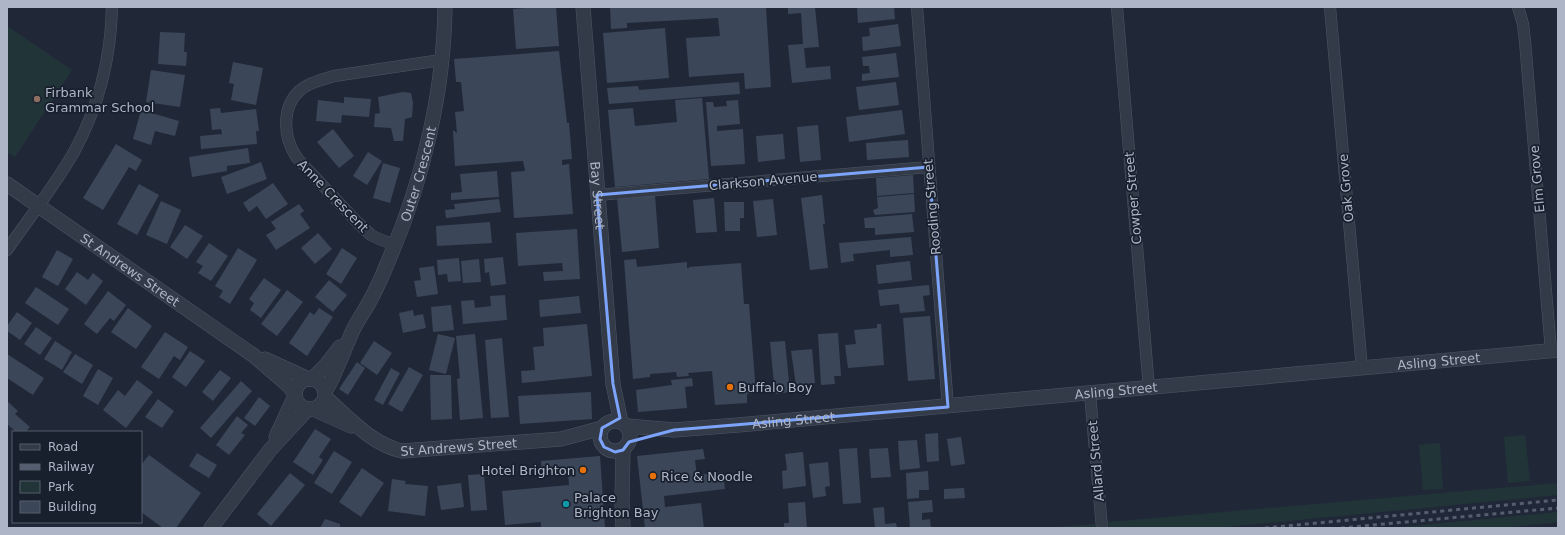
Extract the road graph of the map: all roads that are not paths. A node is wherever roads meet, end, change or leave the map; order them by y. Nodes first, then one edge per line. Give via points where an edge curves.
1 (112, 7) edge
2 (445, 7) edge
3 (583, 7) edge
4 (917, 7) edge
5 (1117, 7) edge
6 (1330, 7) edge
7 (1518, 7) edge
8 (441, 60) junction
9 (929, 167) junction
10 (7, 184) edge
11 (597, 195) junction
12 (38, 206) junction
13 (395, 245) junction
14 (7, 250) edge
15 (354, 330) junction
16 (1555, 351) edge
17 (254, 354) junction
18 (1362, 369) junction
19 (311, 379) junction
20 (1149, 389) junction
21 (325, 394) junction
22 (1090, 394) junction
23 (295, 395) junction
24 (948, 407) junction
25 (310, 409) junction
26 (615, 424) junction
27 (674, 430) junction
28 (362, 431) junction
29 (561, 439) junction
30 (616, 447) junction
31 (270, 450) junction
32 (1101, 525) edge
33 (211, 528) edge
34 (623, 528) edge

1 - 12 street via 110,41 95,105 73,153
2 - 8 street, Outer Crescent
3 - 11 street, Bay Street
4 - 9 street, Rooding Street
5 - 20 street, Cowper Street
6 - 18 street, Oak Grove
7 - 16 street, Elm Grove via 1525,41
8 - 13 street, Outer Crescent via 432,126 423,164
8 - 13 street, Anne Crescent via 334,76 317,81 298,93 288,108 287,138 297,158 371,235
9 - 11 street, Clarkson Avenue
9 - 24 street, Rooding Street
10 - 12 street, St Andrews Street
11 - 26 street, Bay Street
12 - 14 street
12 - 17 street, St Andrews Street
13 - 15 street, Outer Crescent
15 - 19 street, Outer Crescent via 326,365
15 - 21 street, Outer Crescent
16 - 18 street, Asling Street
17 - 19 street, St Andrews Street
17 - 23 street, St Andrews Street via 288,385
18 - 20 street, Asling Street
19 - 21 street via 321,383
19 - 23 street via 301,382
20 - 22 street, Asling Street
21 - 25 street via 321,405
21 - 28 street, St Andrews Street
22 - 24 street, Asling Street
22 - 32 street, Allard Street
23 - 25 street via 300,405
23 - 31 street
24 - 27 street, Asling Street
25 - 28 street, St Andrews Street
25 - 31 street
26 - 27 street, Asling Street
26 - 29 street, St Andrews Street
26 - 30 street via 631,434
26 - 30 street via 600,433
27 - 30 street, Asling Street
28 - 29 street, St Andrews Street via 392,449 408,452
29 - 30 street, St Andrews Street
30 - 34 street
31 - 33 street

